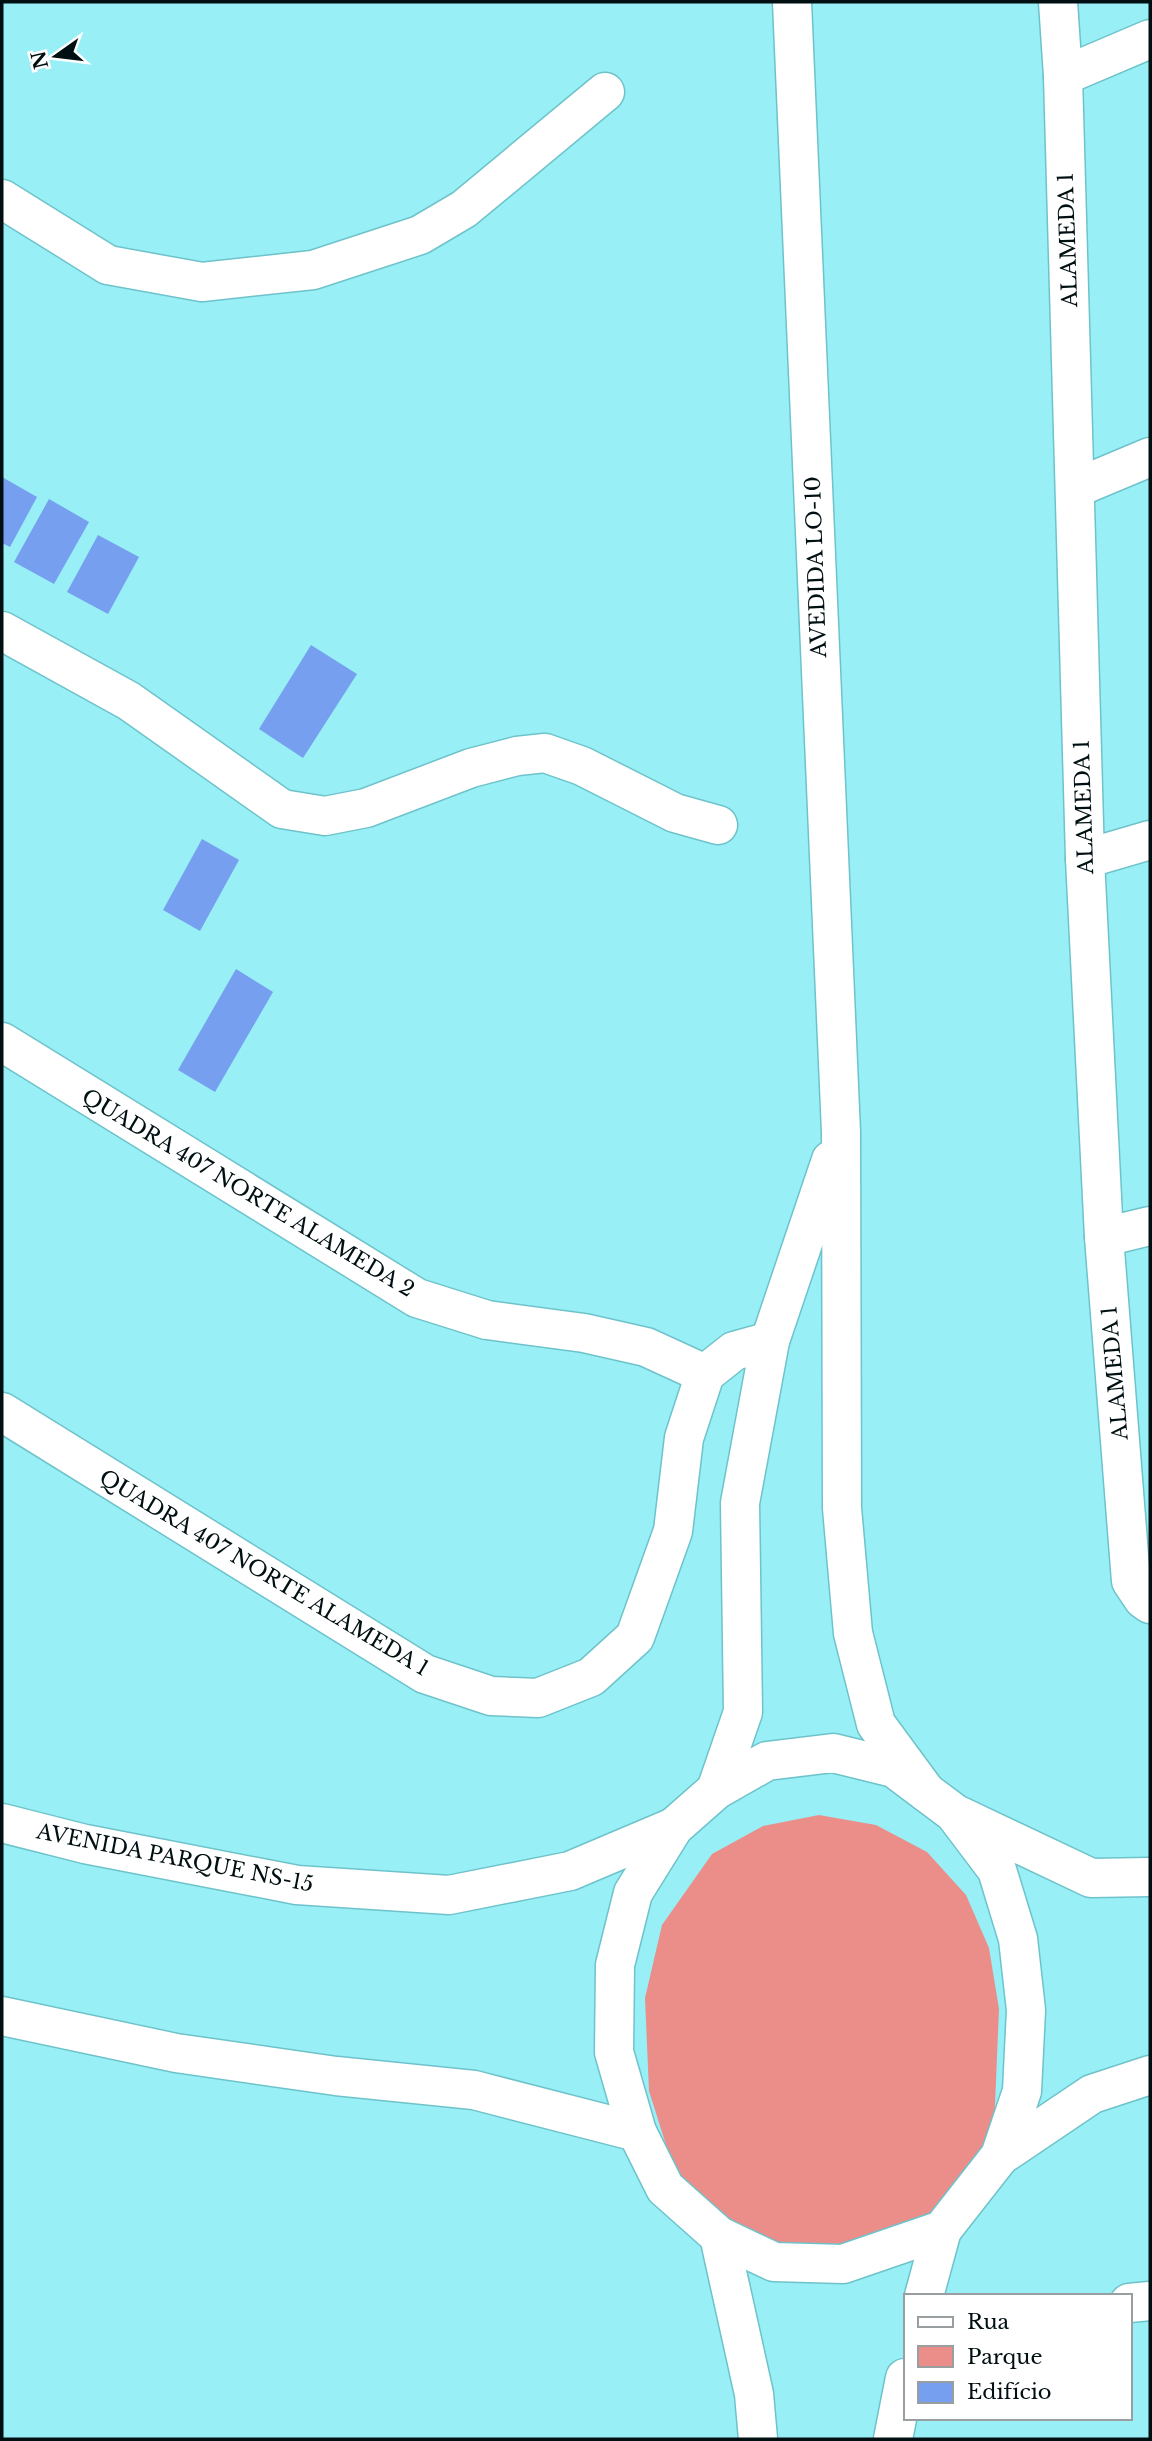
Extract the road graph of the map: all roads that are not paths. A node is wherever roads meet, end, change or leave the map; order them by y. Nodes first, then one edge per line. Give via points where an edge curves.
1 (792, 2) edge
2 (1058, 2) edge
3 (1150, 39) edge
4 (1063, 76) junction
5 (604, 92) dead end
6 (2, 199) edge
7 (1150, 457) edge
8 (1076, 488) junction
9 (2, 631) edge
10 (718, 825) dead end
11 (1150, 840) edge
12 (1086, 859) junction
13 (2, 1042) edge
14 (841, 1132) junction
15 (1150, 1226) edge
16 (1104, 1237) junction
17 (769, 1341) junction
18 (705, 1374) junction
19 (2, 1412) edge
20 (1150, 1604) edge
21 (716, 1790) junction
22 (940, 1802) junction
23 (2, 1823) edge
24 (674, 1827) junction
25 (1150, 1877) edge
26 (2, 2016) edge
27 (1150, 2075) edge
28 (638, 2132) junction
29 (1000, 2156) junction
30 (942, 2230) junction
31 (719, 2236) junction
32 (925, 2294) edge
33 (1150, 2301) edge
34 (1131, 2303) edge
35 (904, 2383) edge
36 (758, 2439) edge
37 (893, 2439) edge

1 - 14 street, AVEDIDA LO-10
2 - 4 street, ALAMEDA 1
3 - 4 street
4 - 8 street, ALAMEDA 1
5 - 6 street via 464,209 420,235 313,270 202,282 108,265
7 - 8 street
8 - 12 street, ALAMEDA 1
9 - 10 street via 129,701 282,809 326,816 366,808 471,768 545,753 582,766 675,813
11 - 12 street
12 - 16 street, ALAMEDA 1
13 - 18 street, QUADRA 407 NORTE ALAMEDA 2 via 417,1298 487,1320 584,1333 646,1348
14 - 17 street
14 - 22 street, AVEDIDA LO-10 via 842,1508 853,1633 876,1724
15 - 16 street
16 - 20 street, ALAMEDA 1 via 1131,1581
17 - 18 street via 734,1351
17 - 21 street via 740,1503 743,1712
18 - 19 street, QUADRA 407 NORTE ALAMEDA 1 via 684,1438 673,1531 635,1637 591,1677 538,1698 491,1696 425,1674
21 - 22 street via 767,1761 832,1753 894,1768
21 - 24 street
22 - 25 street via 1091,1878
22 - 29 street, AVEDIDA LO-10 via 996,1870 1018,1939 1026,2010 1022,2091
23 - 24 street, AVENIDA PARQUE NS-15 via 297,1885 449,1895 570,1871
24 - 28 street via 633,1893 615,1965 614,2052
26 - 28 street via 176,2053 474,2090
27 - 29 street via 1092,2094
28 - 31 street via 665,2188
29 - 30 street
30 - 31 street via 843,2264 774,2262
30 - 32 street
31 - 36 street via 754,2395
33 - 34 street
35 - 37 street

